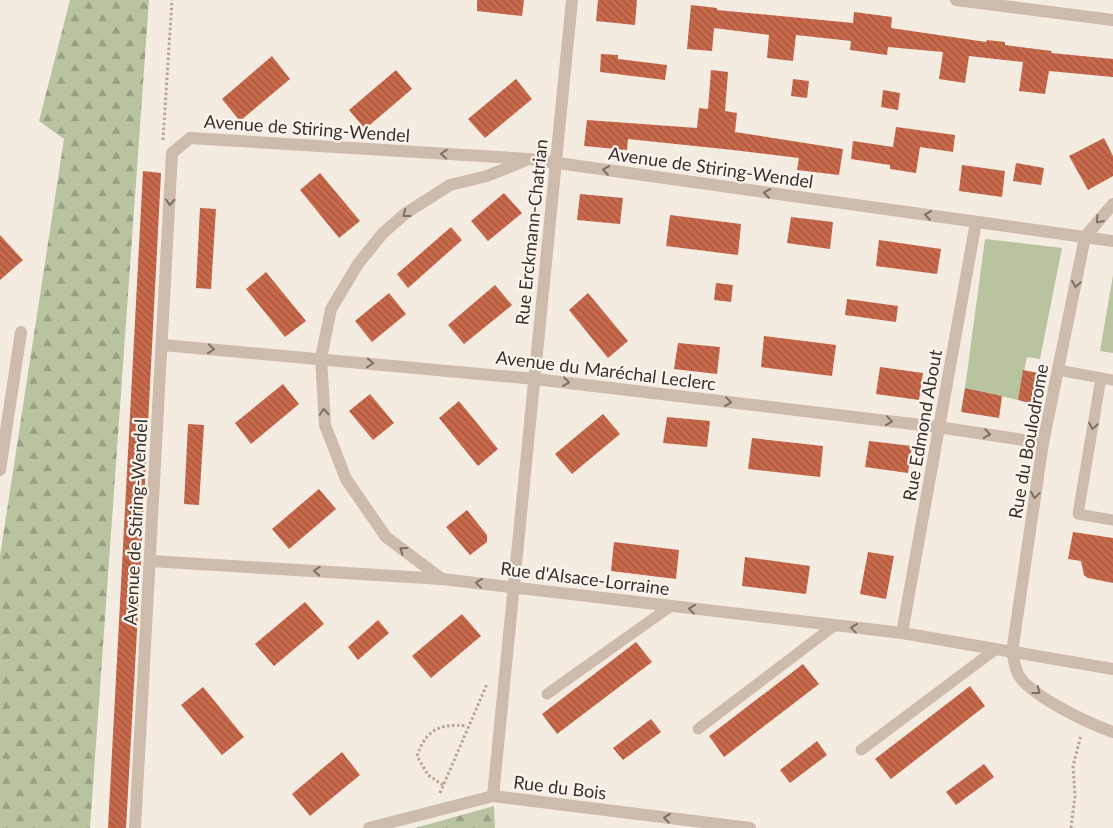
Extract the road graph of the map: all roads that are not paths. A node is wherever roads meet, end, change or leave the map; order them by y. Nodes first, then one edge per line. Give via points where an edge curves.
1 (572, 0) edge
2 (956, 0) edge
3 (1113, 20) edge
4 (529, 160) junction
5 (556, 163) junction
6 (1113, 204) edge
7 (976, 222) junction
8 (1085, 236) junction
9 (1113, 241) edge
10 (21, 332) dead end
11 (163, 345) junction
12 (322, 358) junction
13 (1058, 370) junction
14 (1101, 378) junction
15 (535, 379) junction
16 (1113, 380) edge
17 (938, 427) junction
18 (1043, 443) junction
19 (0, 470) edge
20 (1113, 520) edge
21 (151, 561) junction
22 (442, 579) junction
23 (514, 588) junction
24 (671, 606) junction
25 (835, 625) junction
26 (902, 633) junction
27 (996, 649) junction
28 (1012, 652) junction
29 (1113, 669) edge
30 (547, 694) dead end
31 (698, 729) dead end
32 (1113, 732) edge
33 (861, 750) dead end
34 (494, 796) junction
35 (135, 828) edge
36 (369, 828) edge
37 (750, 828) edge

1 - 5 street, Rue Erckmann-Chatrian
2 - 3 street
4 - 5 street, Avenue de Stiring-Wendel
4 -> 11 street, Avenue de Stiring-Wendel via 190,138 172,153
4 -> 12 street via 487,176 450,185 406,213 383,233 358,264 331,310
7 -> 5 street, Avenue de Stiring-Wendel
5 - 15 street, Rue Erckmann-Chatrian
6 -> 8 street
7 - 8 street, Avenue de Stiring-Wendel
7 - 17 street, Rue Edmond About
8 - 9 street, Avenue de Stiring-Wendel
8 -> 13 street, Rue du Boulodrome
10 - 19 street
11 -> 12 street, Avenue du Maréchal Leclerc
11 - 21 street, Avenue de Stiring-Wendel
12 -> 15 street, Avenue du Maréchal Leclerc
22 -> 12 street via 386,538 346,480 325,425
13 - 14 lane
13 - 18 street, Rue du Boulodrome
14 - 16 lane
14 -> 20 lane via 1078,514
15 -> 17 street, Avenue du Maréchal Leclerc
15 - 23 street, Rue Erckmann-Chatrian
17 -> 18 street, Avenue du Maréchal Leclerc
17 - 26 street, Rue Edmond About
18 -> 28 street, Rue du Boulodrome
22 -> 21 street, Rue d'Alsace-Lorraine
21 - 35 street, Avenue de Stiring-Wendel
23 -> 22 street, Rue d'Alsace-Lorraine
23 - 24 street, Rue d'Alsace-Lorraine
23 - 34 street, Rue Erckmann-Chatrian
25 -> 24 street, Rue d'Alsace-Lorraine
24 - 30 lane
26 -> 25 street, Rue d'Alsace-Lorraine
25 - 31 lane
26 - 27 street, Rue d'Alsace-Lorraine
27 - 28 street, Rue d'Alsace-Lorraine
27 - 33 lane
28 - 29 street, Rue d'Alsace-Lorraine
28 -> 32 street via 1018,675 1037,692 1085,722
34 - 36 street, Rue du Bois
37 -> 34 street, Rue du Bois

